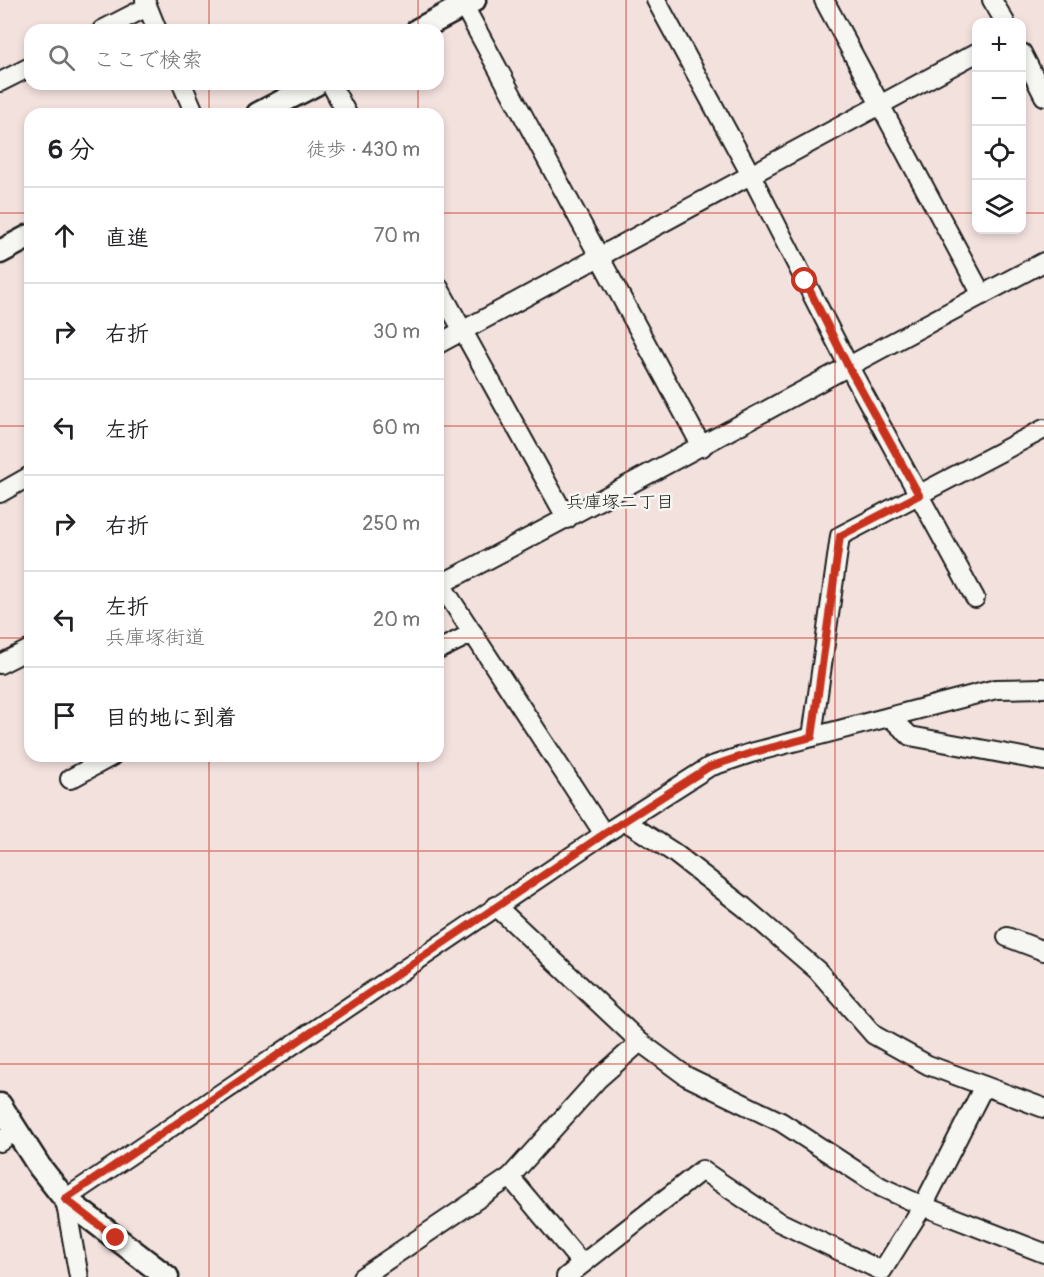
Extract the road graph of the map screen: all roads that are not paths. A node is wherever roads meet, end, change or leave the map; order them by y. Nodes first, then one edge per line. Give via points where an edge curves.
1 (656, 0) edge
2 (824, 0) edge
3 (992, 0) edge
4 (469, 3) edge
5 (146, 4) edge
6 (1003, 18) edge
7 (112, 24) edge
8 (154, 24) edge
9 (429, 24) edge
10 (972, 55) edge
11 (1026, 61) edge
12 (24, 70) edge
13 (0, 82) edge
14 (185, 90) edge
15 (304, 90) edge
16 (334, 90) edge
17 (1044, 96) edge
18 (879, 105) junction
19 (192, 108) edge
20 (270, 108) edge
21 (344, 108) edge
22 (751, 175) junction
23 (24, 239) edge
24 (0, 252) edge
25 (599, 257) junction
26 (1044, 262) edge
27 (982, 295) junction
28 (444, 297) edge
29 (462, 331) junction
30 (444, 341) edge
31 (848, 366) junction
32 (1044, 429) edge
33 (702, 447) junction
34 (24, 479) edge
35 (0, 493) edge
36 (919, 495) junction
37 (567, 519) junction
38 (444, 580) edge
39 (444, 590) edge
40 (975, 598) dead end
41 (473, 633) junction
42 (444, 647) edge
43 (24, 652) edge
44 (0, 664) edge
45 (1044, 688) edge
46 (890, 717) junction
47 (812, 737) junction
48 (1044, 761) edge
49 (100, 762) edge
50 (69, 778) dead end
51 (625, 820) junction
52 (604, 834) junction
53 (496, 906) junction
54 (1007, 937) dead end
55 (1044, 951) edge
56 (640, 1042) junction
57 (984, 1086) junction
58 (0, 1105) edge
59 (1044, 1108) edge
60 (8, 1136) edge
61 (510, 1177) junction
62 (65, 1199) junction
63 (923, 1206) junction
64 (1044, 1253) edge
65 (582, 1264) junction
66 (79, 1277) edge
67 (167, 1277) edge
68 (362, 1277) edge
69 (566, 1277) edge

1 - 22 street
2 - 18 street
3 - 6 street
4 - 9 street
4 - 25 street
5 - 7 street
5 - 8 street
10 - 18 street
11 - 17 street
12 - 13 street
14 - 19 street
15 - 20 street
16 - 21 street
18 - 22 street
18 - 27 street
22 - 25 street
22 - 31 street
23 - 24 street
25 - 29 street
25 - 33 street
26 - 27 street
27 - 31 street
28 - 29 street
29 - 30 street
29 - 37 street
31 - 33 street
31 - 36 street
32 - 36 street
33 - 37 street
34 - 35 street
36 - 40 street
36 - 47 street via 840,536
37 - 38 street
39 - 41 street
41 - 42 street
41 - 52 street
43 - 44 street
45 - 46 street via 996,689
46 - 47 street
46 - 48 street via 910,736
47 - 51 street via 709,767
49 - 50 street
51 - 52 street
51 - 57 street via 673,852 802,957 874,1035 928,1065
52 - 53 street
53 - 56 street
53 - 62 street
54 - 55 street
56 - 61 street via 598,1079
56 - 63 street via 686,1076 781,1122 881,1187
57 - 59 street
57 - 63 street
58 - 60 street
60 - 62 street
61 - 65 street
61 - 68 street
62 - 66 street
62 - 67 street
63 - 64 street
63 - 65 street via 882,1271 777,1221 702,1170
65 - 69 street

